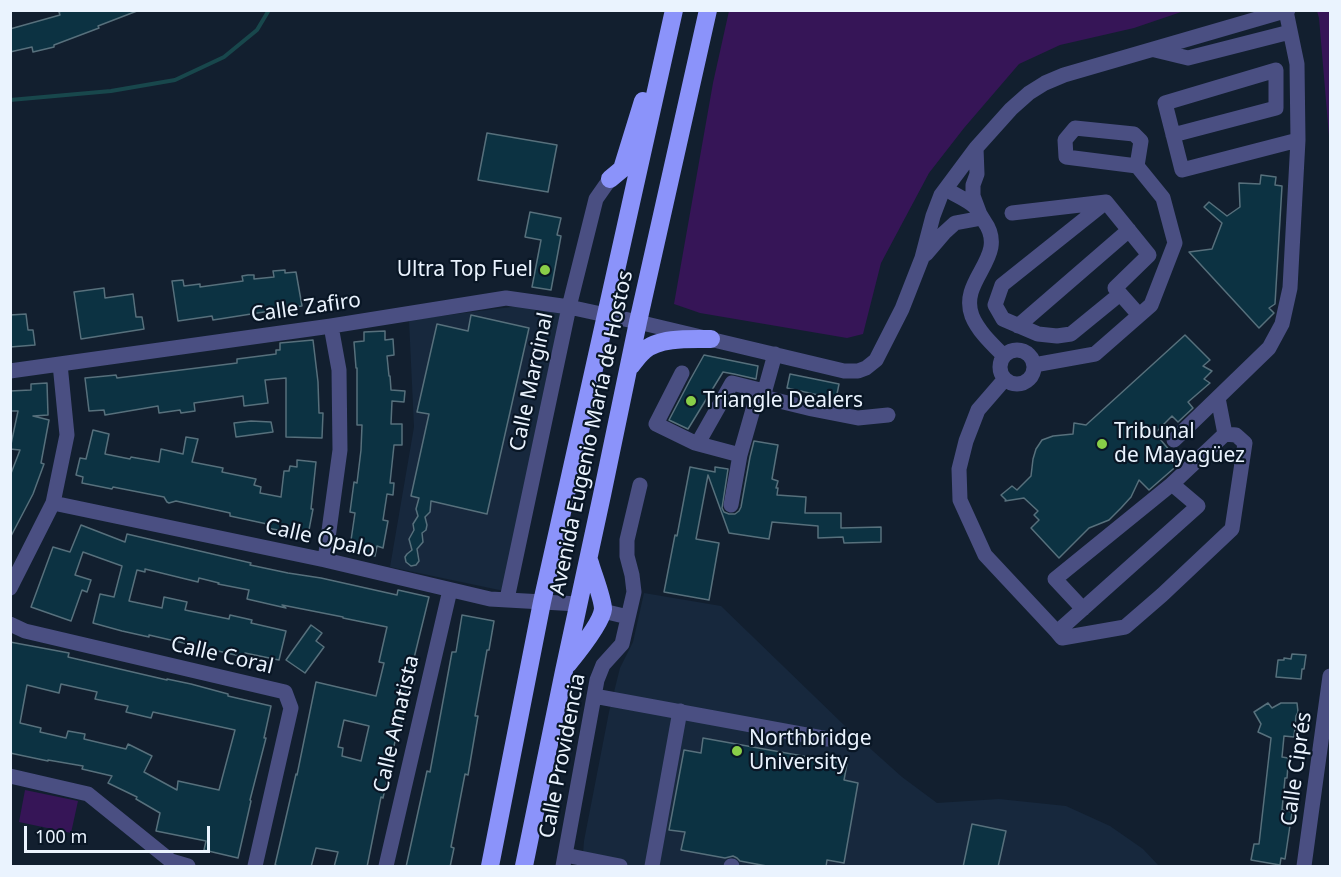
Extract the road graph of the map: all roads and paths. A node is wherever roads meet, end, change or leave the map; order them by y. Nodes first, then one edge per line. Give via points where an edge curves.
1 (673, 10) edge
2 (708, 10) edge
3 (1287, 11) edge
4 (1290, 32) junction
5 (1155, 50) junction
6 (1173, 135) junction
7 (1298, 140) junction
8 (976, 148) junction
9 (1137, 166) junction
10 (610, 179) joint
11 (943, 192) junction
12 (1106, 202) junction
13 (1012, 213) dead end
14 (982, 218) junction
15 (1129, 230) junction
16 (922, 258) junction
17 (1120, 294) junction
18 (569, 307) junction
19 (607, 315) junction
20 (1139, 315) junction
21 (638, 322) junction
22 (331, 326) junction
23 (1018, 326) junction
24 (711, 339) junction
25 (775, 354) junction
26 (1004, 356) junction
27 (60, 364) junction
28 (1034, 365) junction
29 (628, 370) junction
30 (10, 371) edge
31 (682, 373) dead end
32 (1004, 380) junction
33 (764, 394) junction
34 (1218, 398) junction
35 (888, 415) dead end
36 (1225, 434) junction
37 (1174, 440) dead end
38 (698, 443) junction
39 (740, 455) junction
40 (1172, 484) junction
41 (640, 485) dead end
42 (53, 503) junction
43 (731, 506) dead end
44 (589, 559) junction
45 (325, 560) junction
46 (10, 588) edge
47 (450, 590) junction
48 (507, 599) junction
49 (542, 602) junction
50 (578, 604) junction
51 (1083, 609) junction
52 (603, 611) junction
53 (628, 617) junction
54 (10, 624) edge
55 (1058, 632) junction
56 (564, 671) junction
57 (1330, 676) edge
58 (594, 696) junction
59 (680, 711) junction
60 (828, 739) dead end
61 (10, 776) edge
62 (564, 861) edge
63 (188, 867) edge
64 (255, 867) edge
65 (386, 867) edge
66 (490, 867) edge
67 (524, 867) edge
68 (620, 867) edge
69 (652, 867) edge
70 (1304, 867) edge

1 - 10 highway via 622,169
1 - 19 highway, Avenida Eugenio María de Hostos
2 - 21 highway, Avenida Eugenio María de Hostos
3 - 4 street
3 - 5 street
4 - 5 street via 1188,58
4 - 7 street via 1297,64
5 - 8 street via 1044,83 1011,109
6 - 6 street via 1165,103 1276,70 1276,108
6 - 7 street via 1182,170
7 - 34 street via 1290,288 1282,324 1269,348
8 - 11 street
8 - 14 street via 973,196
9 - 9 street via 1141,141 1134,134 1075,128 1065,140 1066,157
9 - 20 street via 1163,198 1175,243 1151,305
10 - 18 street, Calle Marginal via 596,199
11 - 14 street via 975,207
11 - 16 street
12 - 13 street
12 - 15 street
12 - 23 street via 1002,285 995,304 1003,319
14 - 16 street via 955,223
14 - 26 street via 993,244 974,283 971,315
15 - 17 street via 1149,255 1115,288
15 - 23 street
16 - 25 street, Calle Zafiro via 902,309 876,360 866,368 844,371
17 - 20 street
17 - 23 street via 1071,334 1038,334
18 - 19 street, Calle Zafiro
18 - 22 street, Calle Zafiro via 506,298
18 - 48 street, Calle Marginal
19 - 21 street, Calle Zafiro
19 - 49 highway, Avenida Eugenio María de Hostos
20 - 28 street via 1095,354
21 - 24 street, Calle Zafiro
21 - 29 highway, Avenida Eugenio María de Hostos
22 - 27 street, Calle Zafiro
22 - 45 street via 339,370 340,450
24 - 25 street, Calle Zafiro
24 - 29 highway via 662,342 645,349
25 - 33 street
26 - 28 street via 1022,351 1028,353
26 - 32 street via 999,368
27 - 30 street, Calle Zafiro
27 - 42 street via 67,435
28 - 32 street via 1033,375 1025,383
29 - 44 highway, Avenida Eugenio María de Hostos
31 - 38 street via 656,424
32 - 55 street via 978,410 966,441 959,469 960,500 985,555
33 - 35 street via 858,418
33 - 38 street via 732,383
33 - 39 street via 756,399
34 - 36 street
34 - 37 street
36 - 40 street
36 - 55 street via 1236,435 1245,443 1232,530 1125,627 1062,638
38 - 39 street
39 - 43 street
40 - 51 street via 1197,506
40 - 51 street via 1055,579
41 - 53 street, Calle Providencia via 627,540 634,592
42 - 45 street, Calle Ópalo
42 - 46 street
44 - 50 highway, Avenida Eugenio María de Hostos
44 - 52 highway
45 - 47 street, Calle Ópalo
47 - 48 street, Calle Ópalo
47 - 65 street, Calle Amatista
48 - 49 street, Calle Ópalo
49 - 50 street, Calle Ópalo
49 - 66 highway, Avenida Eugenio María de Hostos
50 - 56 highway, Avenida Eugenio María de Hostos
51 - 55 street
52 - 53 street
52 - 56 highway
53 - 58 street, Calle Providencia via 622,644 603,665
54 - 64 street, Calle Coral via 25,631 285,692 291,708
56 - 67 highway, Avenida Eugenio María de Hostos
57 - 70 street, Calle Ciprés
58 - 59 street
58 - 62 street, Calle Providencia
59 - 60 street
59 - 69 street
61 - 63 street via 88,794 171,861
62 - 68 street

